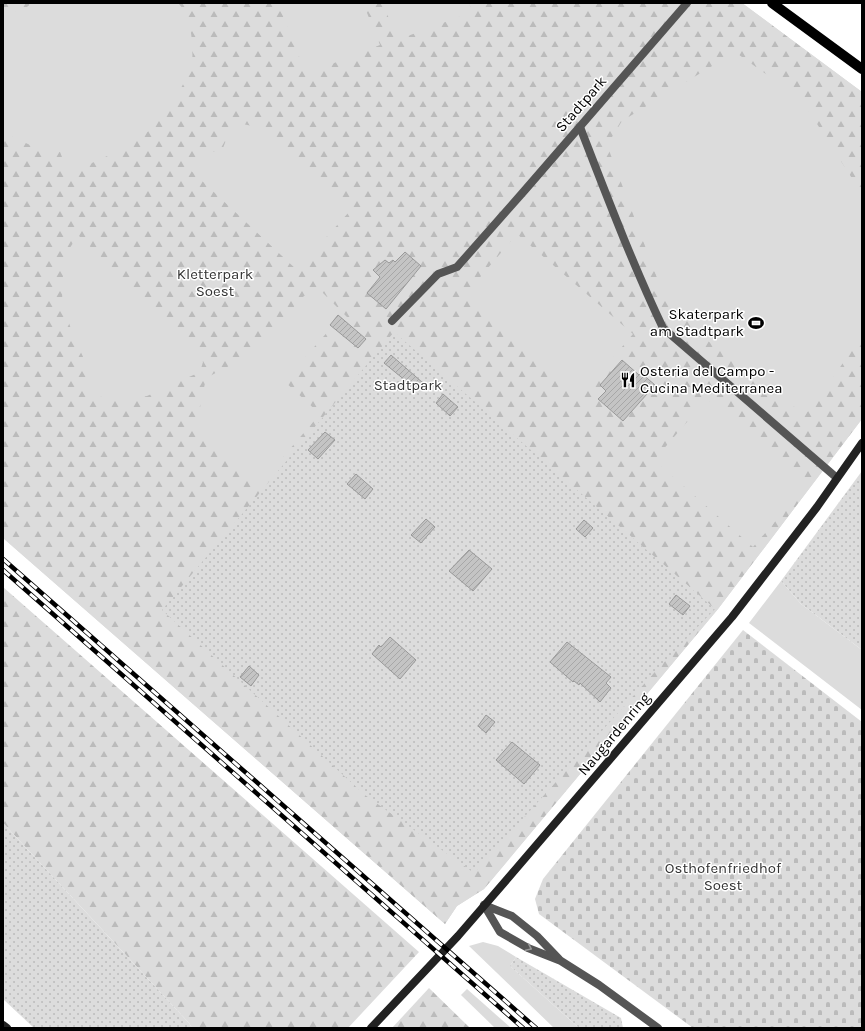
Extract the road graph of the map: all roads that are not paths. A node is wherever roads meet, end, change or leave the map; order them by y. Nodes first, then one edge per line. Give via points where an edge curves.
1 (687, 3) edge
2 (772, 3) edge
3 (862, 69) edge
4 (580, 127) junction
5 (392, 321) dead end
6 (862, 444) edge
7 (837, 478) junction
8 (484, 905) junction
9 (561, 961) junction
10 (3, 1024) edge
11 (7, 1028) edge
12 (371, 1028) edge
13 (658, 1028) edge

1 - 4 street, Stadtpark
2 - 3 main road
4 - 5 street, Stadtpark via 457,267 438,274
4 - 7 street via 663,328
6 - 7 main road, Naugardenring
7 - 8 main road, Naugardenring via 732,617
8 - 9 street via 512,916 538,936
8 -> 9 street via 500,932 528,948
8 - 12 main road, Naugardenring
9 - 13 street
10 - 11 main road

